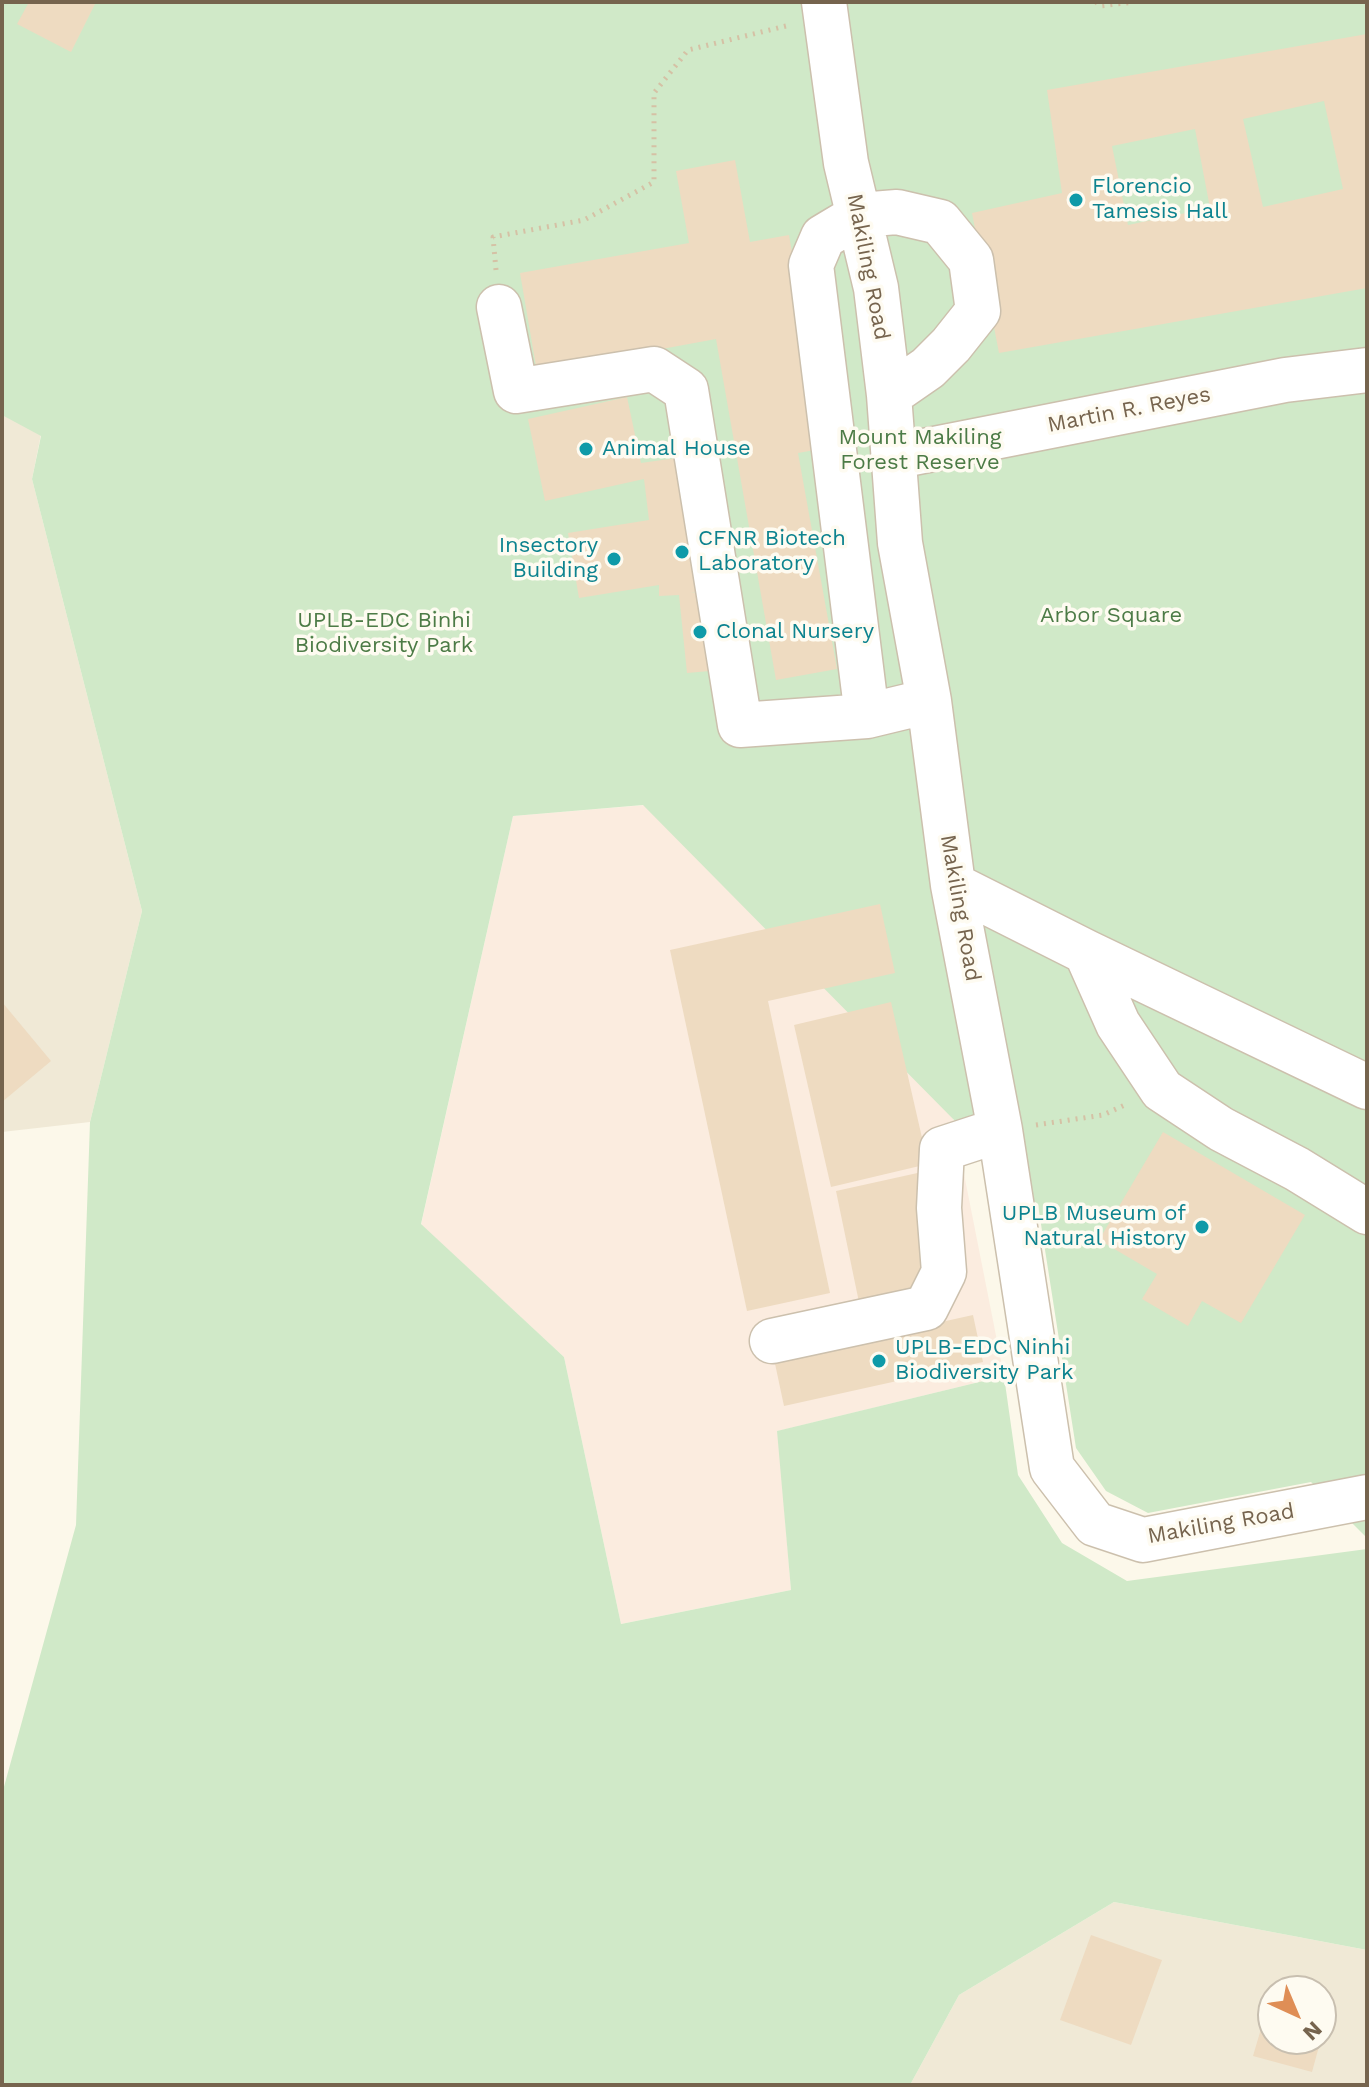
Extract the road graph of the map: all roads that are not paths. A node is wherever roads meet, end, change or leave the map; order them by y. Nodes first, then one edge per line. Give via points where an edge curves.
1 (825, 9) edge
2 (860, 215) junction
3 (499, 307) dead end
4 (1367, 370) edge
5 (889, 395) junction
6 (893, 457) junction
7 (929, 701) junction
8 (867, 716) junction
9 (953, 885) junction
10 (1086, 952) junction
11 (1367, 1087) edge
12 (1015, 1128) junction
13 (1367, 1212) edge
14 (772, 1341) dead end
15 (1367, 1497) edge

1 - 2 street, Makiling Road via 846,163
2 - 5 street, Makiling Road via 876,288
2 - 5 street via 897,212 940,222 971,260 978,311 928,368
2 - 8 street via 823,237 811,265
3 - 8 street via 516,391 654,369 686,390 740,725
4 - 6 street, Martin R. Reyes via 1285,380
5 - 6 street, Makiling Road
6 - 7 street, Makiling Road via 900,543
7 - 8 street
7 - 9 street, Makiling Road
9 - 10 street
9 - 12 street, Makiling Road
10 - 11 street
10 - 13 street via 1118,1024 1162,1090
12 - 14 street via 942,1149 944,1272 926,1308
12 - 15 street, Makiling Road via 1052,1468 1095,1524 1143,1540

